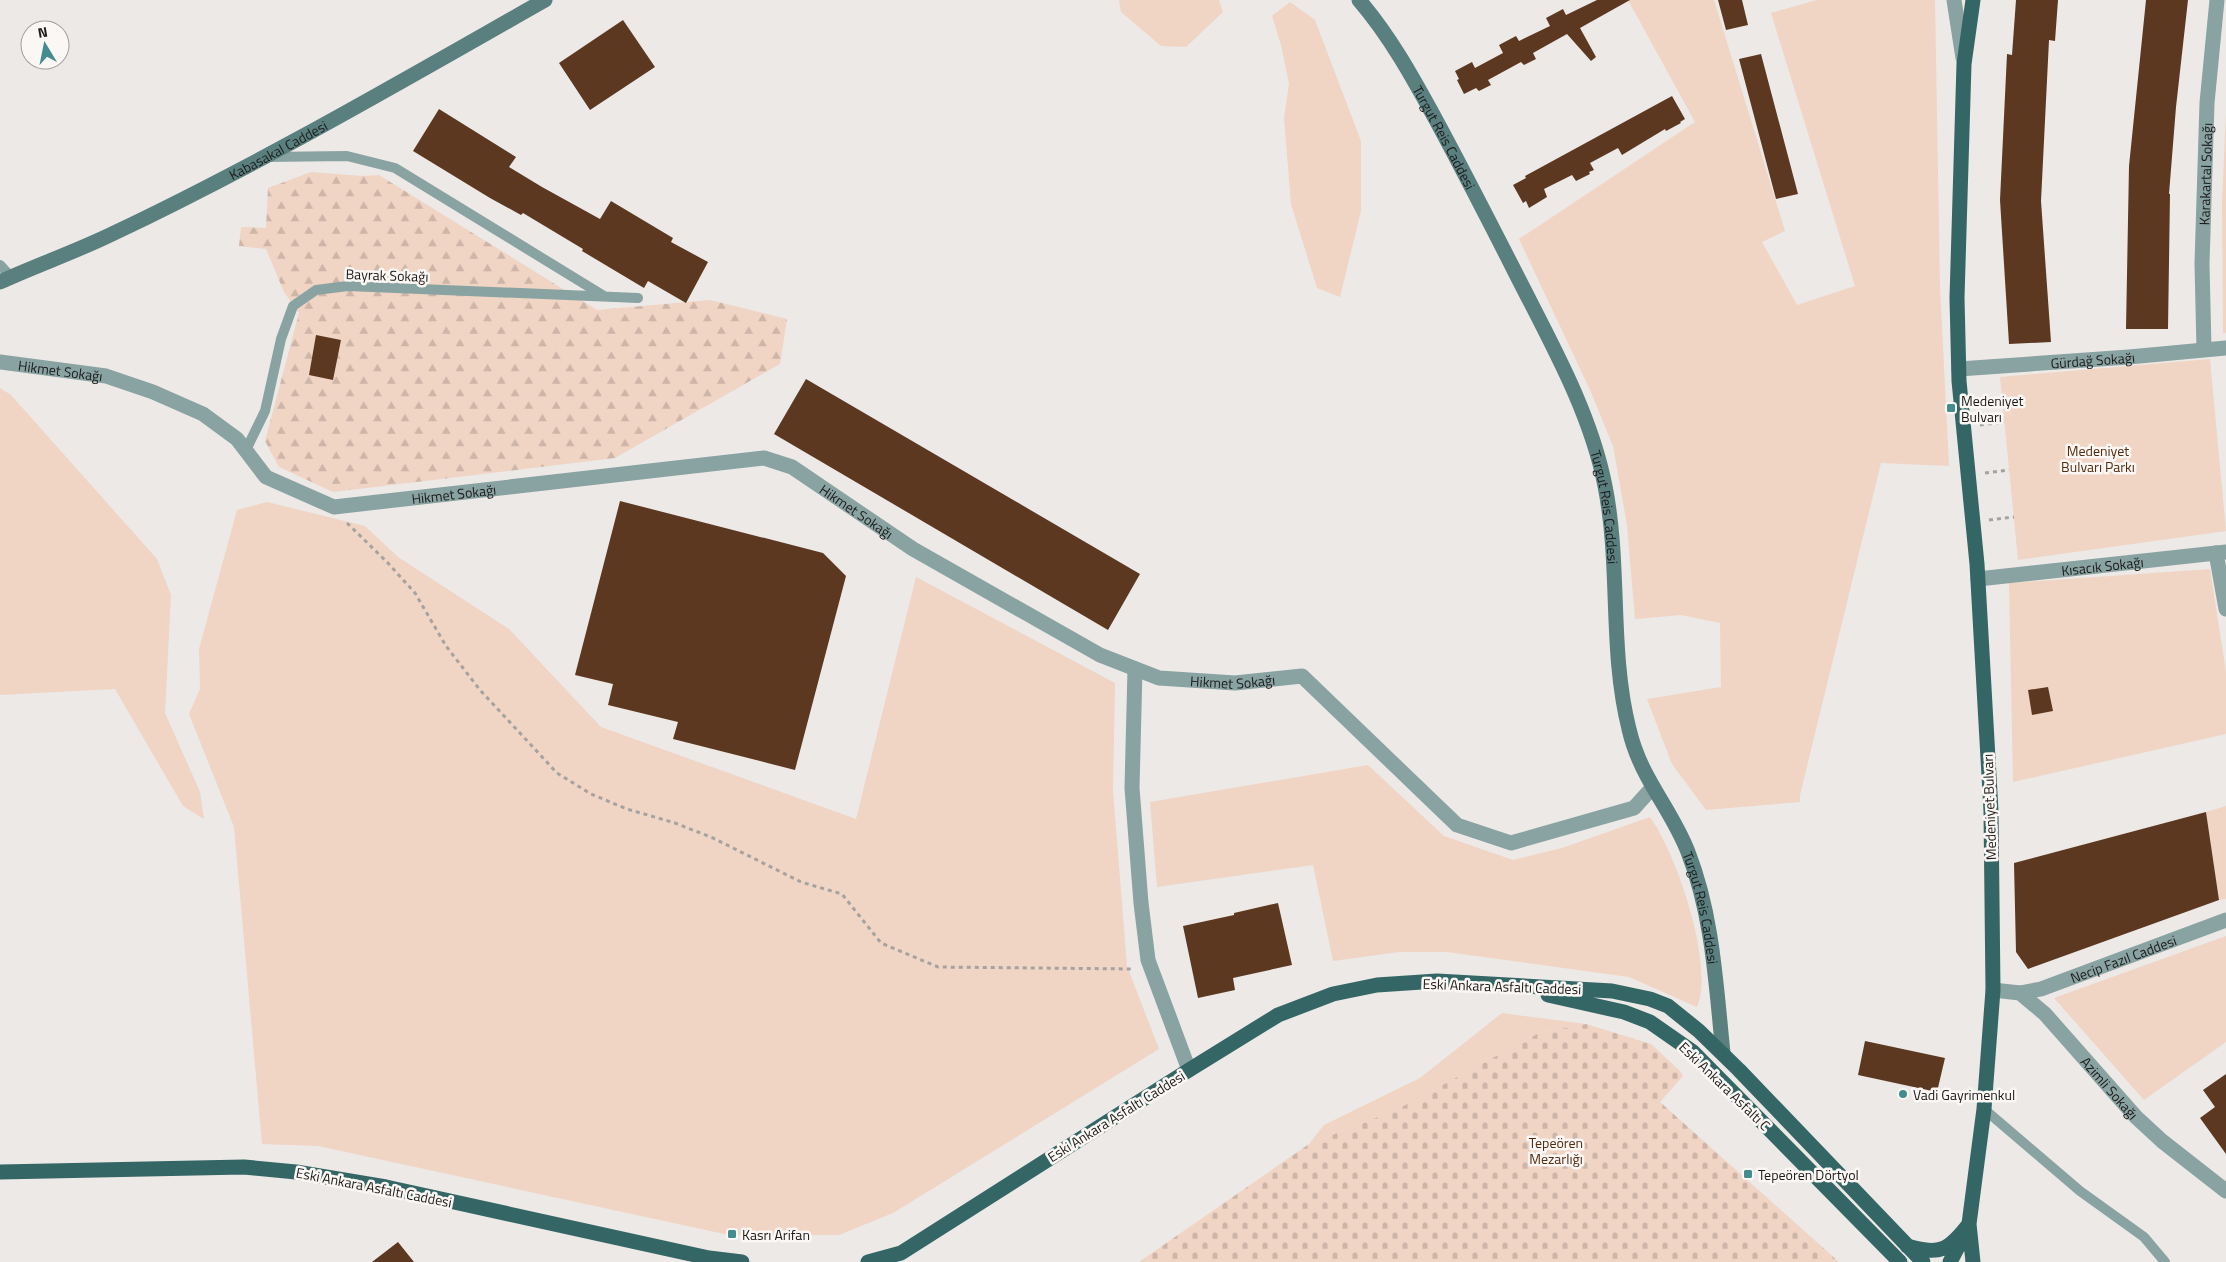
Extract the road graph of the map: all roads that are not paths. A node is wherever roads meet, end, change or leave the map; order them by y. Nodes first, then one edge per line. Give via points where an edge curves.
1 (545, 0) edge
2 (1359, 0) edge
3 (1954, 0) edge
4 (1973, 0) edge
5 (2216, 0) edge
6 (1964, 64) junction
7 (265, 156) junction
8 (0, 265) edge
9 (5, 279) edge
10 (606, 297) junction
11 (638, 298) dead end
12 (2226, 348) edge
13 (2204, 349) junction
14 (0, 362) edge
15 (1959, 369) junction
16 (246, 450) junction
17 (2221, 552) edge
18 (1978, 579) junction
19 (2226, 609) edge
20 (1135, 669) junction
21 (1652, 788) junction
22 (2226, 920) edge
23 (1500, 984) junction
24 (1993, 990) junction
25 (2020, 993) junction
26 (1722, 1053) junction
27 (1188, 1070) junction
28 (1984, 1109) junction
29 (0, 1172) edge
30 (2226, 1191) edge
31 (1969, 1224) junction
32 (1906, 1245) junction
33 (742, 1262) edge
34 (868, 1262) edge
35 (1900, 1262) edge
36 (1923, 1262) edge
37 (1950, 1262) edge
38 (1973, 1262) edge
39 (2165, 1262) edge

1 - 7 street, Kabasakal Caddesi
2 - 21 street, Turgut Reis Caddesi via 1395,48 1470,183 1580,406 1595,445 1606,487 1623,702 1637,756
3 - 6 street
4 - 6 main road, Medeniyet Bulvarı
5 - 13 street, Karakartal Sokağı via 2207,103 2202,264
6 - 15 main road, Medeniyet Bulvarı via 1957,298
7 - 9 street, Kabasakal Caddesi via 110,235
7 - 10 lane via 347,156 395,168
8 - 9 lane
10 - 11 lane, Bayrak Sokağı
10 - 16 lane, Bayrak Sokağı via 348,286 316,290 293,306 281,339 265,411
12 - 13 street, Gürdağ Sokağı
13 - 15 street, Gürdağ Sokağı
14 - 16 street, Hikmet Sokağı via 106,376 153,392 203,414 237,439
15 - 18 main road, Medeniyet Bulvarı
16 - 20 street, Hikmet Sokağı via 266,478 334,507 764,458 792,467 912,549 1100,655
17 - 18 street, Kısacık Sokağı
17 - 19 street
18 - 24 main road, Medeniyet Bulvarı via 1991,810
20 - 21 street, Hikmet Sokağı via 1159,678 1235,683 1302,676 1457,826 1511,844 1634,808
20 - 27 street via 1132,788 1148,960
21 - 26 street, Turgut Reis Caddesi via 1688,851 1700,888 1713,960
22 - 25 street, Necip Fazıl Caddesi via 2041,989
23 - 26 main road, Eski Ankara Asfaltı Caddesi via 1612,991 1650,999 1683,1017
23 - 27 main road, Eski Ankara Asfaltı Caddesi via 1437,981 1377,985 1332,994 1278,1015
23 - 35 main road, Eski Ankara Asfaltı C via 1624,1012 1650,1022 1670,1035 1693,1052
24 - 25 street
24 - 28 main road, Medeniyet Bulvarı
25 - 30 street, Azimli Sokağı via 2045,1014 2136,1117
26 - 32 main road, Eski Ankara Asfaltı Caddesi
27 - 34 main road, Eski Ankara Asfaltı Caddesi via 901,1253
28 - 31 main road, Medeniyet Bulvarı
28 - 39 lane via 2080,1191 2144,1236
29 - 33 main road, Eski Ankara Asfaltı Caddesi via 244,1166 296,1172 386,1187 709,1258
31 - 32 main road via 1946,1248 1930,1251
31 - 37 main road, Medeniyet Bulvarı
31 - 38 main road, Medeniyet Bulvarı
32 - 36 main road, Eski Ankara Asfaltı Caddesi

